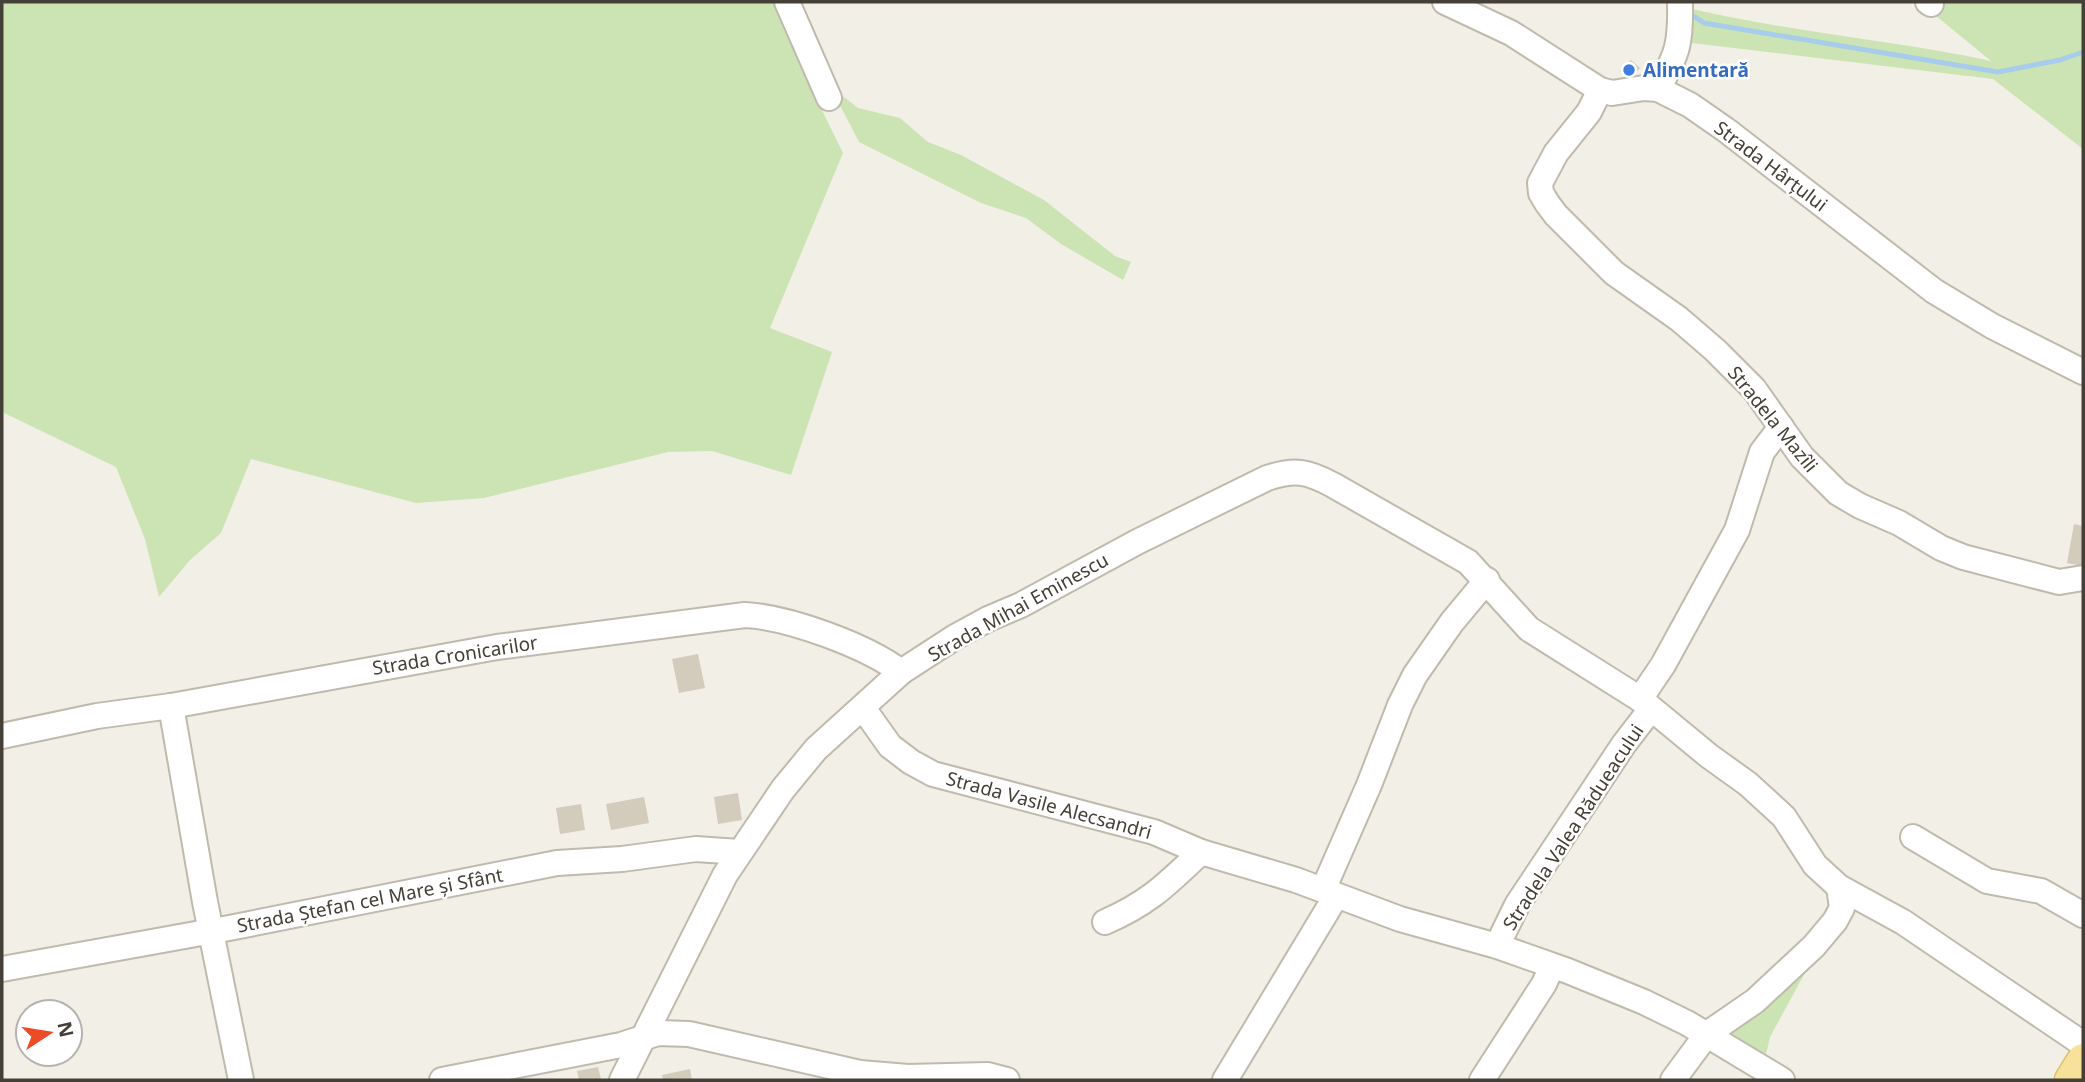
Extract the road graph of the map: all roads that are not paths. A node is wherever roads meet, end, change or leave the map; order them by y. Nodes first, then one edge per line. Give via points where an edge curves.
1 (787, 2) edge
2 (1445, 2) edge
3 (1680, 2) edge
4 (1658, 89) junction
5 (1600, 90) junction
6 (829, 98) dead end
7 (2083, 372) edge
8 (1781, 427) junction
9 (1284, 472) joint
10 (2083, 578) edge
11 (1487, 580) junction
12 (901, 672) junction
13 (1645, 704) junction
14 (171, 706) junction
15 (863, 708) junction
16 (2, 736) edge
17 (1913, 837) dead end
18 (739, 852) junction
19 (1201, 852) junction
20 (1839, 887) junction
21 (1329, 893) junction
22 (2083, 915) edge
23 (1105, 922) dead end
24 (211, 931) junction
25 (1497, 946) junction
26 (1552, 966) junction
27 (2, 969) edge
28 (1707, 1034) junction
29 (645, 1036) junction
30 (2083, 1044) edge
31 (2083, 1059) edge
32 (241, 1080) edge
33 (442, 1080) edge
34 (622, 1080) edge
35 (1007, 1080) edge
36 (1225, 1080) edge
37 (1482, 1080) edge
38 (1673, 1080) edge
39 (1782, 1080) edge
40 (2070, 1080) edge

1 - 6 street
2 - 5 street via 1511,33
3 - 4 street via 1678,48
4 - 5 street
4 - 7 street, Strada Hârțului via 1726,130 1934,291
5 - 8 street, Stradela Mazîli via 1544,173 1540,183 1546,203 1614,273 1716,350 1754,389
8 - 10 street, Stradela Mazîli via 1802,457 1838,493 1941,548 2059,582
8 - 13 street via 1762,453 1737,530
9 - 11 street, Stradela Valea Rădueacului via 1300,471 1324,480 1442,545
9 - 12 street, Strada Mihai Eminescu via 988,619
11 - 13 street, Stradela Valea Rădueacului via 1529,629
11 - 21 street via 1452,622 1399,705
12 - 14 street, Strada Cronicarilor via 861,648 783,621 745,615 497,647
12 - 15 street, Strada Mihai Eminescu
13 - 20 street, Stradela Valea Rădueacului via 1773,805 1815,865
13 - 25 street, Stradela Valea Rădueacului via 1624,744 1517,905
14 - 16 street, Strada Cronicarilor
14 - 24 street
15 - 18 street, Strada Mihai Eminescu via 799,768
15 - 19 street, Strada Vasile Alecsandri via 890,746 933,775 1154,832
17 - 22 street via 1987,881 2042,891
18 - 24 street, Strada Ștefan cel Mare și Sfânt via 696,849 557,863
18 - 29 street, Strada Mihai Eminescu
19 - 21 street, Strada Vasile Alecsandri
19 - 23 street via 1163,889
20 - 28 street via 1842,908 1815,946 1755,1001
20 - 30 street, Stradela Valea Rădueacului via 1903,922
21 - 25 street, Strada Vasile Alecsandri
21 - 36 street
24 - 27 street, Strada Ștefan cel Mare și Sfânt
24 - 32 street
25 - 26 street, Strada Vasile Alecsandri
26 - 28 street, Strada Vasile Alecsandri via 1644,1002
26 - 37 street
28 - 38 street
28 - 39 street, Strada Vasile Alecsandri
29 - 33 street via 621,1045
29 - 34 street, Strada Mihai Eminescu
29 - 35 street via 690,1034 860,1073 988,1075
31 - 40 main road

